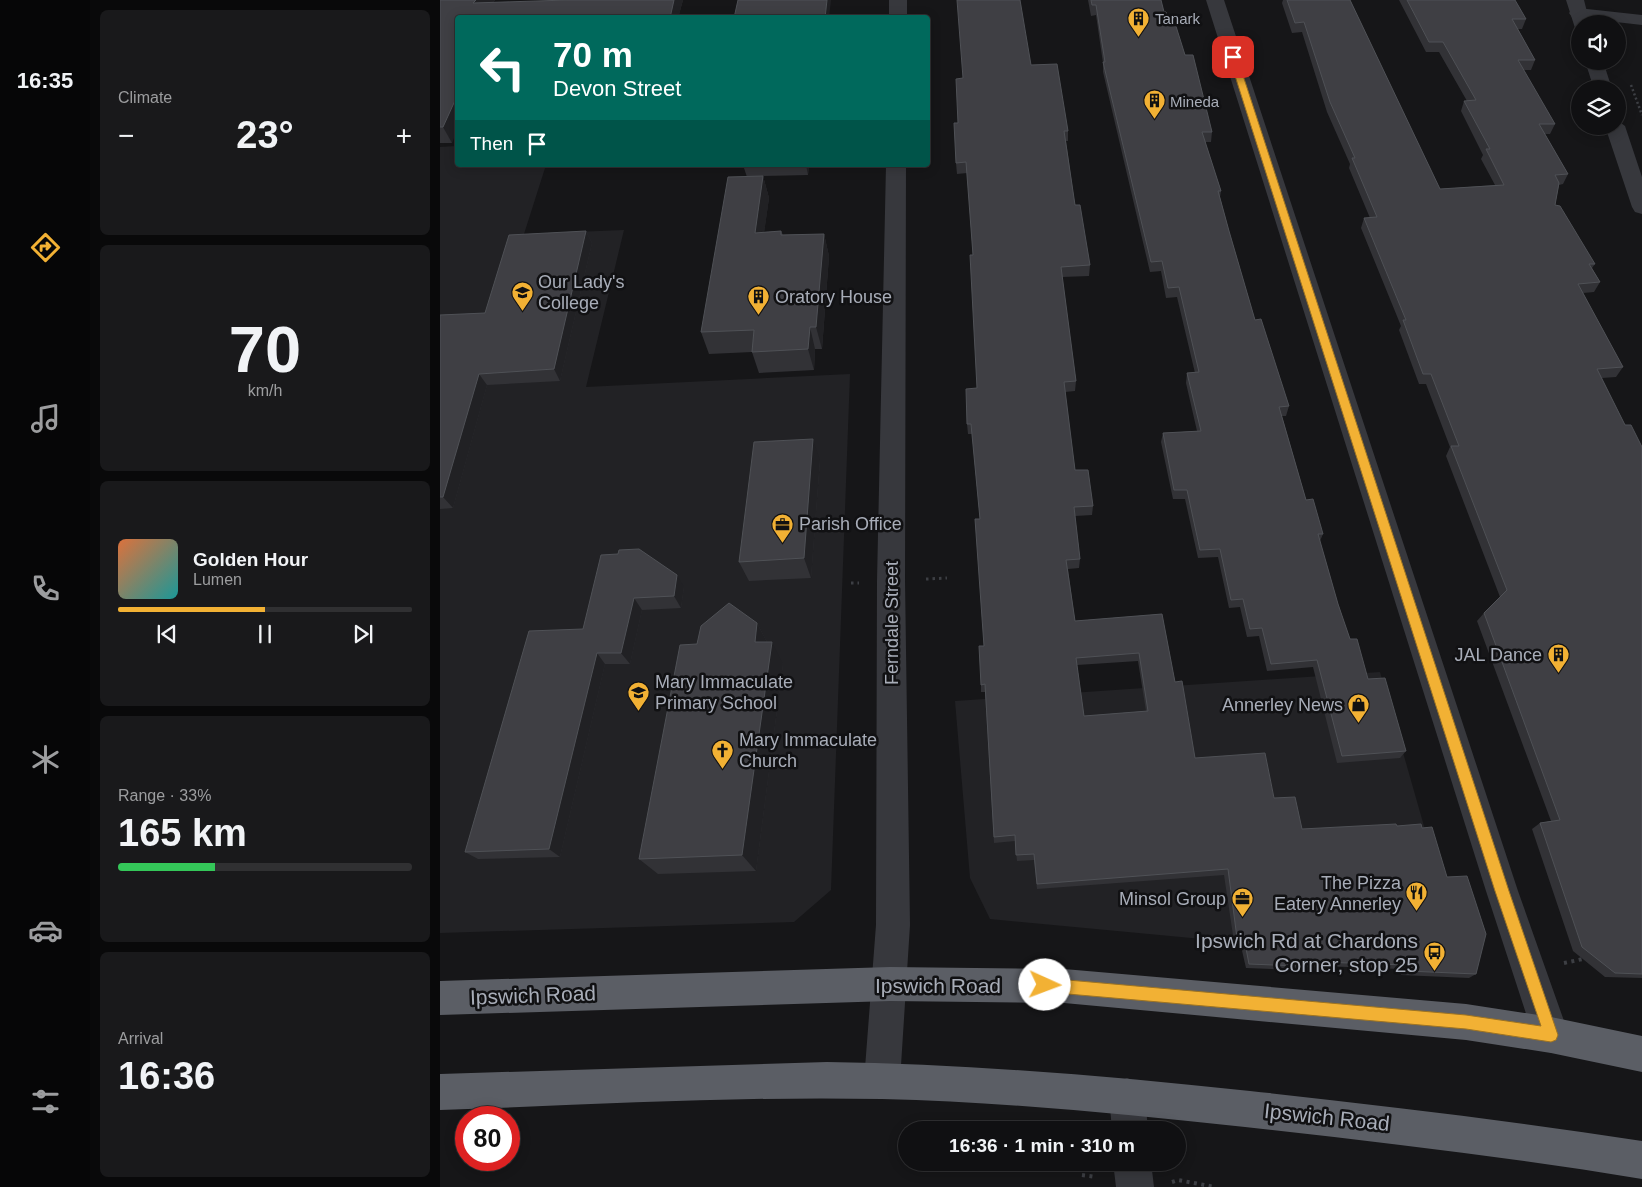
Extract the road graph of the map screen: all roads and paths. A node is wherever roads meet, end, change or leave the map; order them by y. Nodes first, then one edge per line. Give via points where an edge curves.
1 (898, 0) edge
2 (1215, 0) edge
3 (1578, 12) edge
4 (898, 15) edge
5 (1642, 20) edge
6 (1618, 135) edge
7 (896, 167) edge
8 (1642, 207) edge
9 (948, 578) dead end
10 (919, 579) dead end
11 (1583, 959) edge
12 (1559, 964) dead end
13 (890, 984) junction
14 (440, 998) edge
15 (1551, 1035) junction
16 (1642, 1054) edge
17 (882, 1081) junction
18 (440, 1092) edge
19 (1128, 1113) edge
20 (1642, 1160) edge
21 (1133, 1171) edge
22 (1178, 1180) dead end
23 (1134, 1187) edge
24 (1215, 1187) edge

1 - 4 street
2 - 15 street
3 - 5 street
6 - 8 street
7 - 13 street, Ferndale Street via 891,581 893,925
9 - 10 path
11 - 12 path
13 - 14 highway, Ipswich Road
13 - 15 highway, Ipswich Road via 1064,986 1466,1022
13 - 17 street, Ferndale Street
15 - 16 highway, Ipswich Road
17 - 18 highway, Ipswich Road
17 - 19 highway, Ipswich Road via 976,1085
19 - 20 highway, Ipswich Road via 1429,1128
21 - 23 street
22 - 24 path

